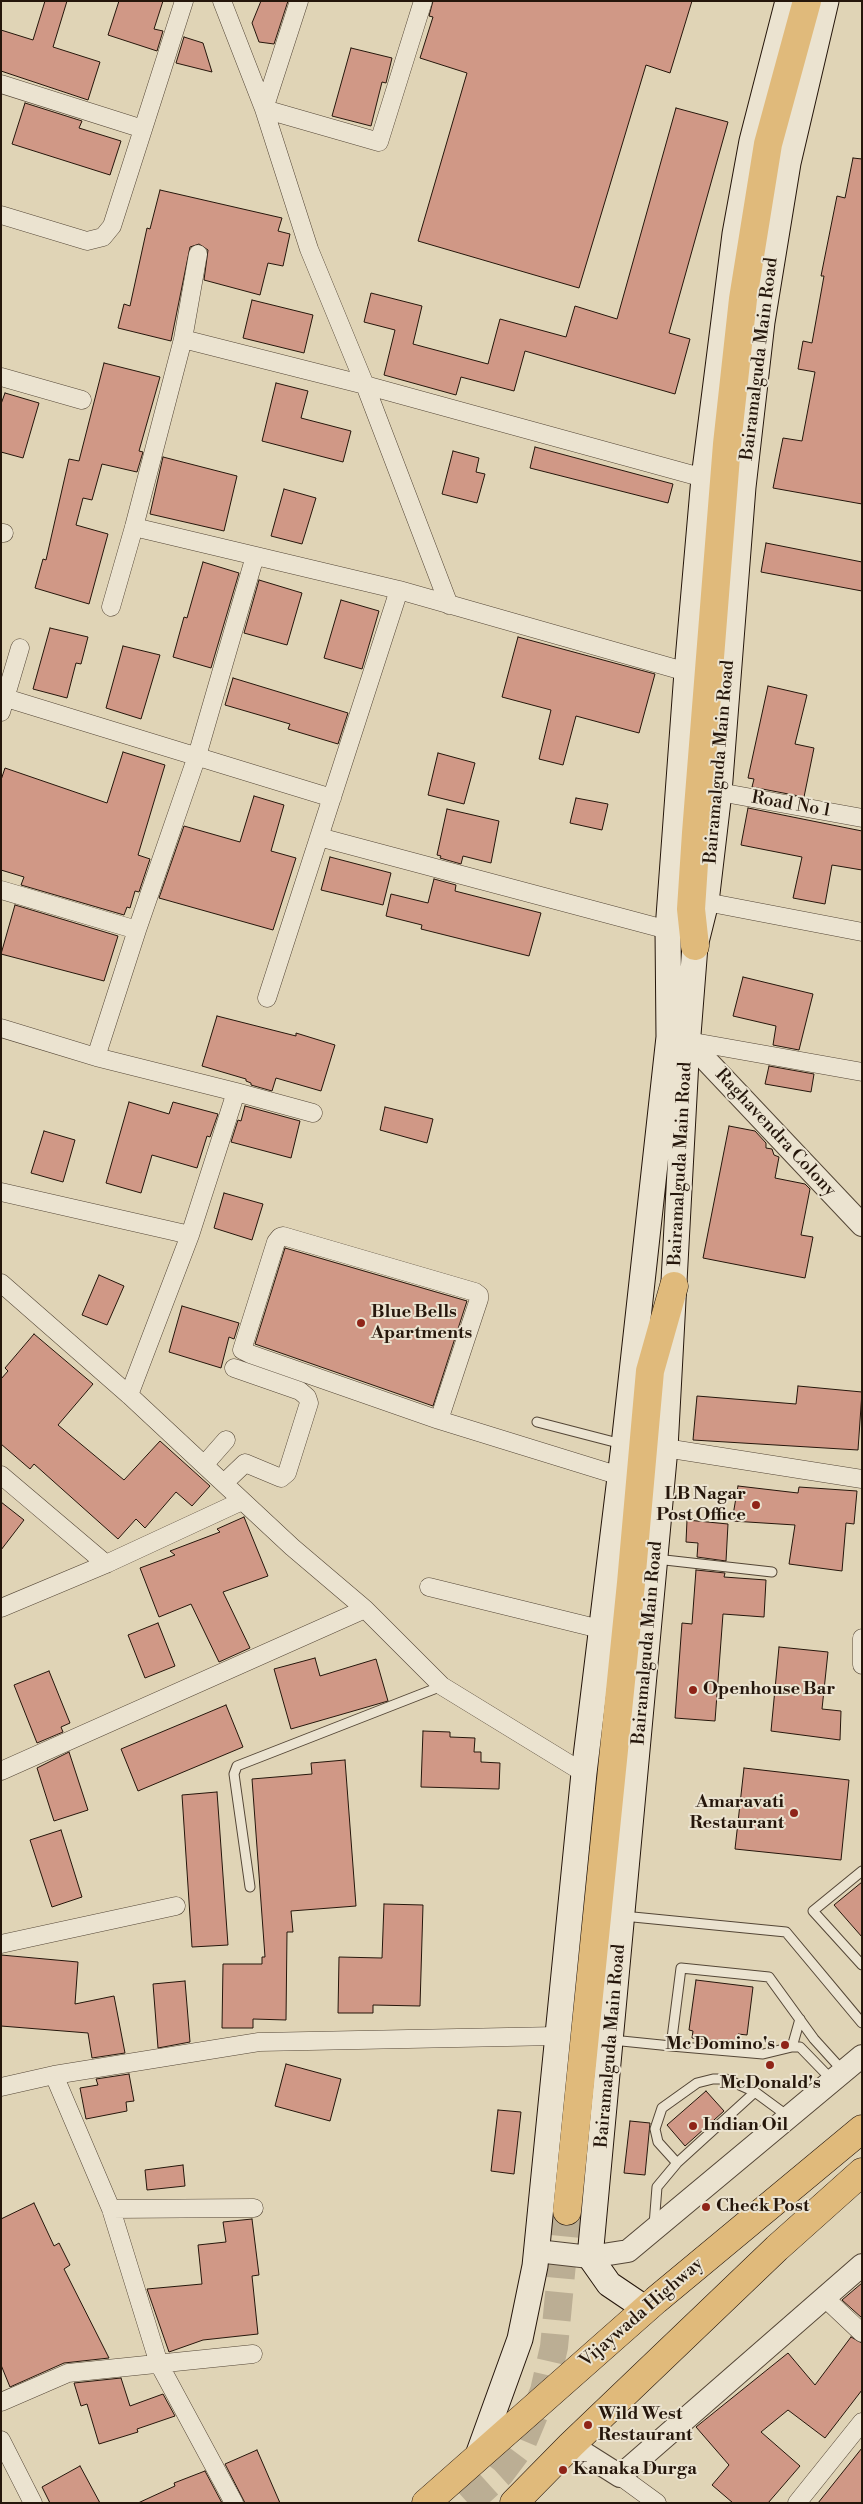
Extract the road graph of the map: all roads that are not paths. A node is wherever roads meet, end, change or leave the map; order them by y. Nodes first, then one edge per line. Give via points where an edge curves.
1 (184, 1) edge
2 (222, 1) edge
3 (299, 1) edge
4 (423, 1) edge
5 (788, 1) edge
6 (807, 1) edge
7 (826, 1) edge
8 (1, 84) edge
9 (264, 109) junction
10 (143, 129) junction
11 (1, 215) edge
12 (198, 254) dead end
13 (183, 339) junction
14 (1, 377) edge
15 (365, 386) junction
16 (82, 400) dead end
17 (704, 478) junction
18 (134, 528) junction
19 (255, 556) junction
20 (399, 590) junction
21 (449, 605) junction
22 (111, 607) dead end
23 (20, 648) dead end
24 (687, 672) junction
25 (4, 705) edge
26 (197, 756) junction
27 (720, 792) junction
28 (332, 798) junction
29 (862, 818) edge
30 (319, 837) junction
31 (1, 890) edge
32 (706, 902) junction
33 (136, 930) junction
34 (668, 930) junction
35 (862, 932) edge
36 (695, 946) junction
37 (267, 998) dead end
38 (1, 1028) edge
39 (688, 1041) junction
40 (96, 1057) junction
41 (862, 1072) edge
42 (236, 1092) junction
43 (313, 1113) dead end
44 (1, 1192) edge
45 (860, 1222) edge
46 (190, 1235) junction
47 (1, 1283) edge
48 (674, 1286) junction
49 (234, 1368) dead end
50 (129, 1395) junction
51 (439, 1420) junction
52 (537, 1422) dead end
53 (226, 1440) dead end
54 (624, 1445) junction
55 (665, 1448) junction
56 (204, 1465) junction
57 (1, 1475) edge
58 (620, 1476) junction
59 (862, 1479) edge
60 (224, 1483) junction
61 (242, 1501) junction
62 (656, 1559) junction
63 (106, 1564) junction
64 (772, 1572) dead end
65 (429, 1587) dead end
66 (1, 1608) edge
67 (366, 1609) junction
68 (600, 1629) junction
69 (862, 1638) edge
70 (862, 1665) edge
71 (442, 1686) junction
72 (1, 1772) edge
73 (584, 1773) junction
74 (862, 1871) edge
75 (250, 1887) dead end
76 (176, 1906) dead end
77 (623, 1916) junction
78 (1, 1944) edge
79 (862, 1966) edge
80 (800, 2019) junction
81 (862, 2023) edge
82 (557, 2036) junction
83 (612, 2040) junction
84 (671, 2046) junction
85 (792, 2047) junction
86 (862, 2056) edge
87 (54, 2076) junction
88 (838, 2076) junction
89 (1, 2087) edge
90 (755, 2092) junction
91 (789, 2117) junction
92 (862, 2129) edge
93 (677, 2164) junction
94 (862, 2172) edge
95 (254, 2208) dead end
96 (111, 2209) junction
97 (567, 2211) tunnel mouth
98 (654, 2229) junction
99 (537, 2251) junction
100 (590, 2257) junction
101 (862, 2265) edge
102 (826, 2299) junction
103 (646, 2308) junction
104 (862, 2333) edge
105 (253, 2354) dead end
106 (159, 2364) junction
107 (1, 2402) edge
108 (862, 2422) edge
109 (1, 2440) edge
110 (571, 2445) junction
111 (477, 2458) junction
112 (620, 2476) junction
113 (34, 2503) edge
114 (234, 2503) edge
115 (426, 2503) edge
116 (514, 2503) edge
117 (657, 2503) edge
118 (797, 2503) edge

1 - 10 street
2 - 9 street
3 - 9 street
4 - 9 street via 379,142
5 - 17 main road via 752,142 735,234
6 - 36 highway via 768,144 743,299 727,444 691,909
7 - 27 main road, Bairamalguda Main Road via 788,163 762,322 743,487
8 - 10 street
9 - 15 street via 308,249
10 - 11 street via 112,226 104,237 87,241
12 - 13 street
13 - 15 street
13 - 18 street
14 - 16 street
15 - 17 street
15 - 21 street
17 - 24 main road
18 - 19 street
18 - 22 street
19 - 20 street
19 - 26 street
20 - 21 street
20 - 28 street
21 - 24 street
23 - 25 street
24 - 34 main road
25 - 26 street
26 - 28 street
26 - 33 street
27 - 29 street, Road No 1
27 - 32 main road, Bairamalguda Main Road
28 - 30 street
30 - 34 street
30 - 37 street
31 - 33 street
32 - 35 street
32 - 36 main road, Bairamalguda Main Road
33 - 40 street
34 - 54 main road via 669,1037
36 - 39 main road, Bairamalguda Main Road
38 - 40 street
39 - 41 street
39 - 45 street, Raghavendra Colony
39 - 48 main road, Bairamalguda Main Road
40 - 42 street
42 - 43 street
42 - 46 street
44 - 46 street
46 - 50 street
47 - 50 street
48 - 55 main road, Bairamalguda Main Road
48 - 97 highway via 650,1371
49 - 60 street via 300,1391 309,1403 287,1473 281,1478 245,1463
50 - 56 street
51 - 51 street via 479,1295 280,1238 242,1350
51 - 58 street
52 - 54 lane
53 - 56 street
54 - 58 main road
55 - 59 street
55 - 62 main road, Bairamalguda Main Road
56 - 60 street
57 - 63 street
58 - 68 main road
60 - 61 street
61 - 63 street
61 - 67 street
62 - 64 lane
62 - 77 main road, Bairamalguda Main Road
63 - 66 street
65 - 68 street
67 - 71 street
67 - 72 street
68 - 73 main road
69 - 70 street
71 - 73 street
71 - 75 lane via 237,1766 234,1774
73 - 82 main road
74 - 79 lane via 813,1911
76 - 78 street
77 - 81 lane via 786,1932
77 - 83 main road, Bairamalguda Main Road
80 - 84 lane via 768,1978 681,1968
80 - 85 lane
80 - 88 lane
82 - 87 street via 259,2042
82 - 99 main road
83 - 84 lane
83 - 100 main road, Bairamalguda Main Road
84 - 85 lane via 762,2054
85 - 88 lane via 800,2047
86 - 88 street
87 - 89 street
87 - 96 street
88 - 91 street
90 - 91 lane
90 - 93 lane
90 - 93 lane via 726,2079 713,2079 697,2083 662,2108 655,2129 658,2142
91 - 98 street
92 - 103 highway, Vijaywada Highway
93 - 98 lane via 657,2187
94 - 110 highway via 777,2248
95 - 96 street
96 - 106 street
98 - 100 street via 628,2251
99 - 100 street
99 - 111 main road via 520,2339
100 - 103 main road via 610,2284
101 - 102 street
102 - 104 street
102 - 112 street
103 - 111 highway, Vijaywada Highway
105 - 106 street
106 - 107 street via 68,2373
106 - 114 street
108 - 118 street
109 - 113 street
110 - 112 street
110 - 116 highway
111 - 115 highway, Vijaywada Highway
112 - 117 street

